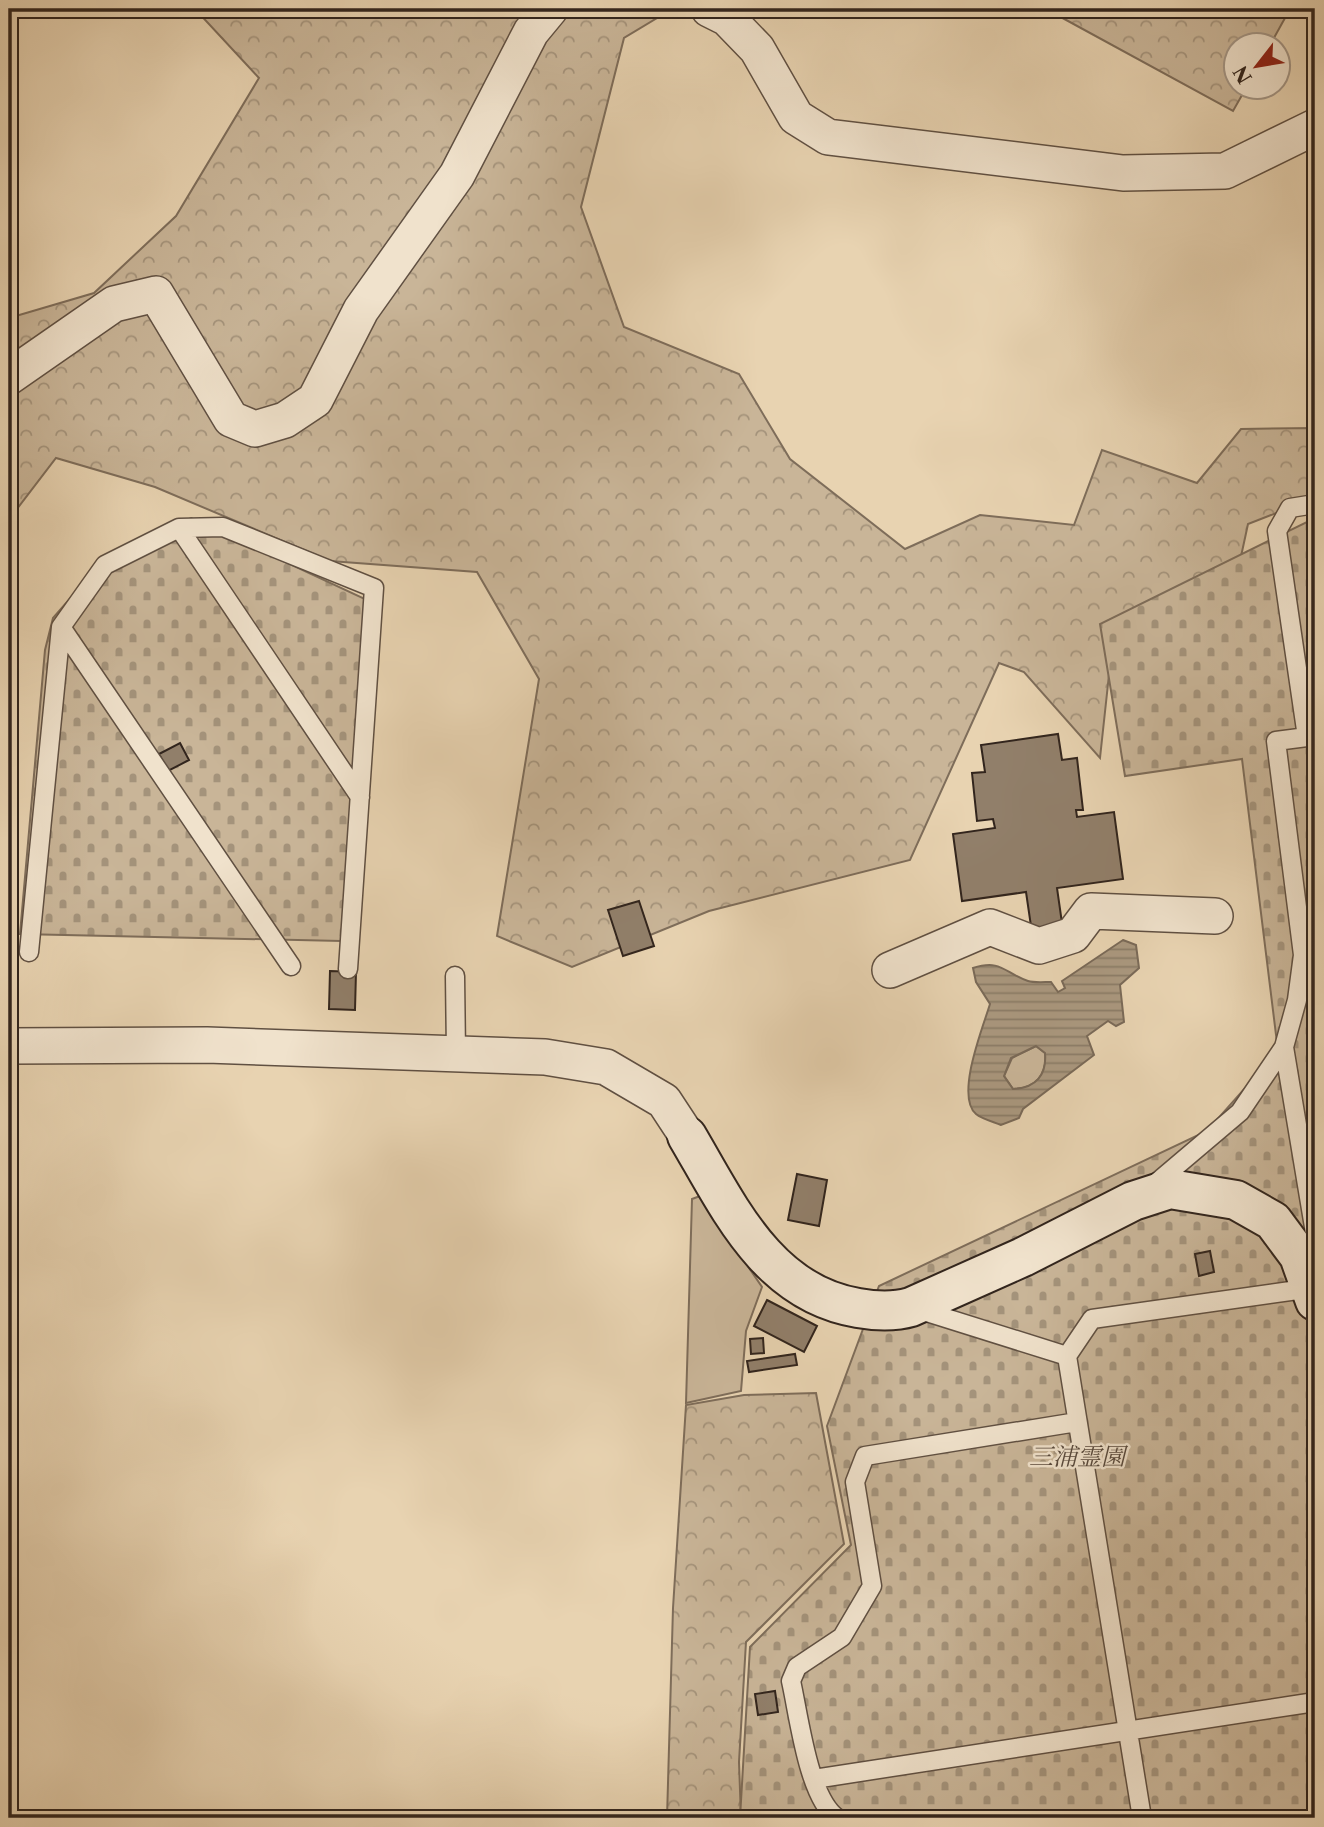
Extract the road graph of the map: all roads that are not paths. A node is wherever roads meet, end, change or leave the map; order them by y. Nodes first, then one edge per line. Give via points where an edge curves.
1 (550, 9) edge
2 (709, 9) edge
3 (1315, 127) edge
4 (9, 377) edge
5 (1315, 505) edge
6 (179, 528) junction
7 (61, 627) junction
8 (1311, 736) edge
9 (360, 797) junction
10 (1215, 916) dead end
11 (1308, 932) edge
12 (29, 953) dead end
13 (291, 966) dead end
14 (348, 970) dead end
15 (890, 970) dead end
16 (455, 976) dead end
17 (9, 1046) edge
18 (1284, 1046) junction
19 (456, 1053) junction
20 (687, 1136) joint
21 (1133, 1201) junction
22 (1315, 1233) edge
23 (1314, 1292) edge
24 (911, 1307) junction
25 (1067, 1356) junction
26 (1077, 1422) junction
27 (1315, 1702) edge
28 (1128, 1731) junction
29 (814, 1779) junction
30 (837, 1818) edge
31 (1142, 1818) edge

1 - 4 street via 531,32 457,175 361,310 315,400 285,420 255,429 231,419 156,294 114,304
2 - 3 street via 727,19 757,49 796,117 828,137 1148,173 1225,171
5 - 8 lane via 1290,508 1277,531
6 - 7 lane via 106,565
6 - 9 lane
6 - 9 lane via 223,527 374,588
7 - 12 lane
7 - 13 lane
8 - 11 lane via 1276,741
9 - 14 lane
10 - 15 street via 1091,911 1073,935 1039,946 990,927
11 - 18 lane
16 - 19 lane
17 - 19 street via 207,1045
18 - 21 lane via 1240,1112
18 - 22 lane
19 - 20 street via 545,1056 606,1066 664,1101
20 - 24 street via 749,1240 790,1280 834,1304 870,1310
21 - 23 street via 1170,1189 1236,1200 1273,1221 1299,1256
21 - 24 street
23 - 25 lane via 1092,1320
24 - 25 lane
25 - 26 lane
26 - 28 lane
26 - 29 lane via 865,1456 855,1482 872,1586 842,1637 797,1667 791,1681
27 - 28 lane
28 - 29 lane
28 - 31 lane
29 - 30 lane

